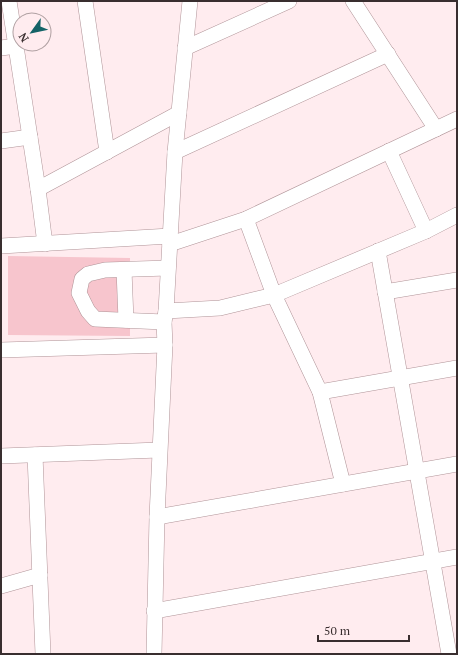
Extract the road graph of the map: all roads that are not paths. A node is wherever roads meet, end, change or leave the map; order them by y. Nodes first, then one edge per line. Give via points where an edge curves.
1 (9, 1) edge
2 (85, 1) edge
3 (190, 1) edge
4 (290, 1) edge
5 (353, 1) edge
6 (12, 20) edge
7 (12, 47) edge
8 (1, 48) edge
9 (185, 48) junction
10 (17, 52) edge
11 (388, 54) junction
12 (179, 114) junction
13 (457, 118) edge
14 (436, 129) junction
15 (30, 137) junction
16 (1, 141) edge
17 (390, 151) junction
18 (107, 152) junction
19 (175, 152) junction
20 (38, 190) junction
21 (457, 215) edge
22 (246, 218) junction
23 (426, 231) junction
24 (170, 240) junction
25 (45, 244) junction
26 (1, 246) edge
27 (378, 251) junction
28 (168, 268) junction
29 (124, 270) junction
30 (457, 280) edge
31 (385, 292) junction
32 (274, 296) junction
33 (165, 316) junction
34 (126, 320) junction
35 (165, 344) junction
36 (1, 350) edge
37 (457, 368) edge
38 (400, 378) junction
39 (320, 392) junction
40 (160, 450) junction
41 (35, 455) junction
42 (1, 456) edge
43 (457, 464) edge
44 (417, 471) junction
45 (343, 484) junction
46 (157, 517) junction
47 (457, 557) edge
48 (433, 561) junction
49 (40, 575) junction
50 (1, 586) edge
51 (154, 611) junction
52 (43, 654) edge
53 (154, 654) edge
54 (449, 654) edge

1 - 6 street
2 - 18 street
3 - 9 street
4 - 9 street
5 - 11 street
7 - 8 street
9 - 12 street
10 - 15 street
11 - 14 street
11 - 19 street
12 - 18 street
12 - 19 street
13 - 14 street
14 - 17 street
15 - 16 street
15 - 20 street
17 - 22 street
17 - 23 street
18 - 20 street
19 - 24 street
20 - 25 street
21 - 23 street
22 - 24 street
22 - 32 street
23 - 27 street
24 - 25 street
24 - 28 street
25 - 26 street
27 - 31 street
27 - 32 street
28 - 29 street
28 - 33 street
29 - 34 street
29 - 34 street via 105,270 88,274 82,278 79,293 88,311 95,318
30 - 31 street
31 - 38 street
32 - 33 street via 220,308
32 - 39 street
33 - 34 street
33 - 35 street
35 - 36 street
35 - 40 street
37 - 38 street
38 - 39 street
38 - 44 street
39 - 45 street
40 - 41 street
40 - 46 street
41 - 42 street
41 - 49 street
43 - 44 street
44 - 45 street
44 - 48 street
45 - 46 street
46 - 51 street
47 - 48 street
48 - 51 street
48 - 54 street
49 - 50 street
49 - 52 street
51 - 53 street

